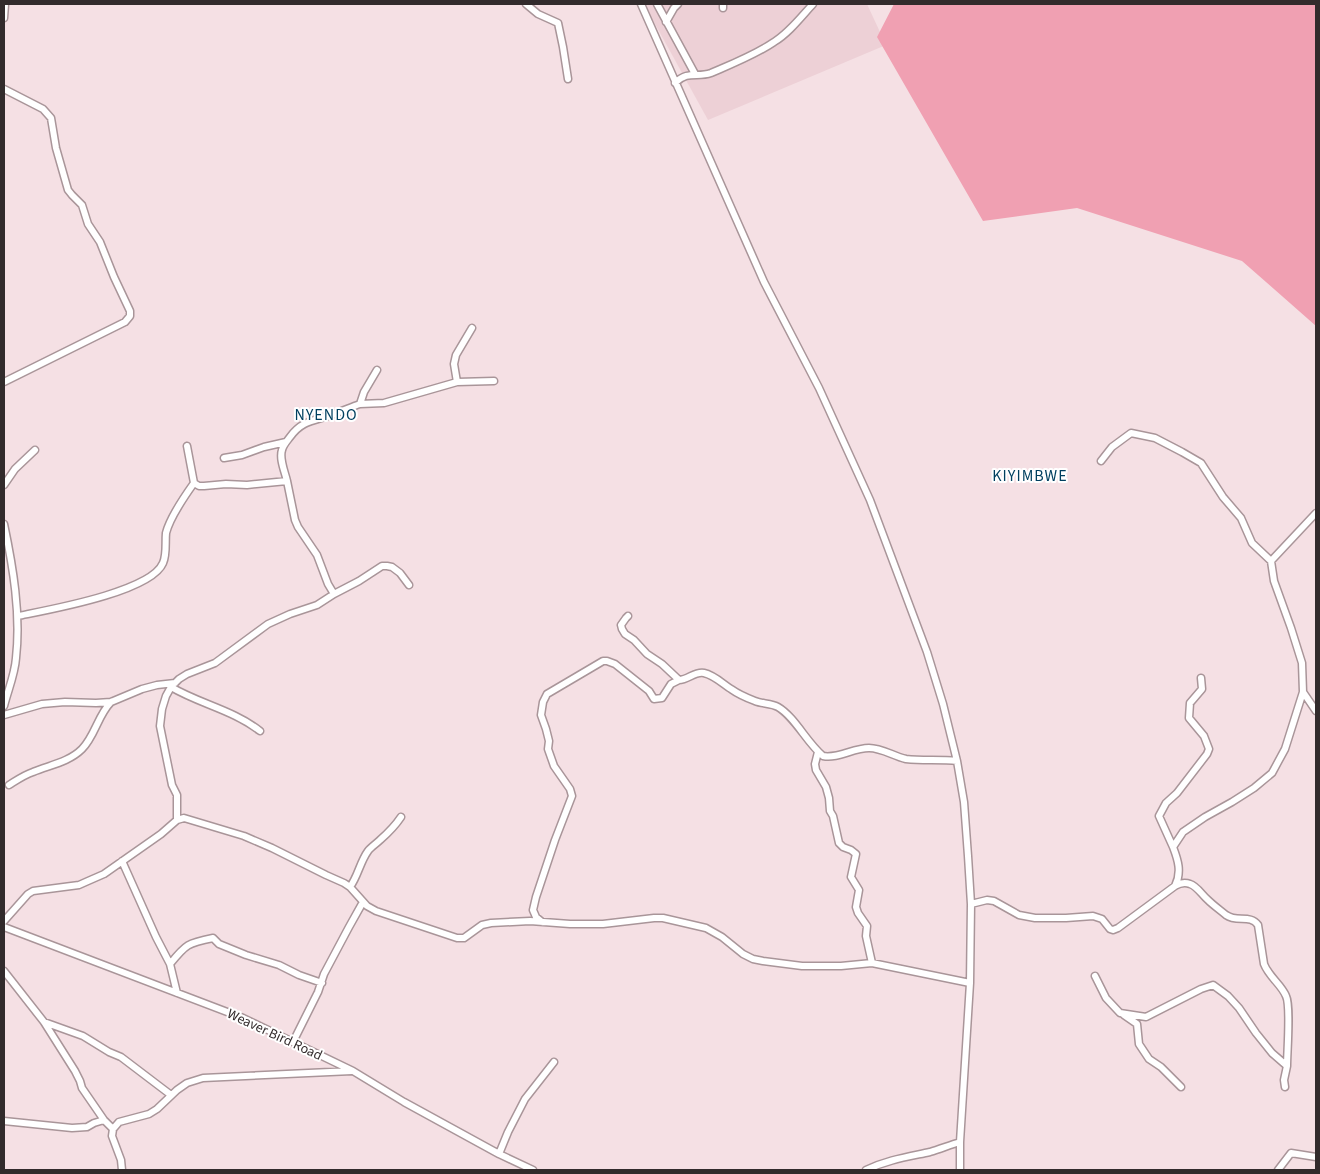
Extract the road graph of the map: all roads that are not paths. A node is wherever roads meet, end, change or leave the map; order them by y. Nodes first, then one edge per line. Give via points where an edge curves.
1 (5, 4) edge
2 (526, 4) edge
3 (641, 4) edge
4 (657, 4) edge
5 (678, 4) edge
6 (813, 4) edge
7 (4, 18) edge
8 (666, 22) junction
9 (695, 74) junction
10 (568, 79) dead end
11 (675, 83) junction
12 (4, 90) edge
13 (472, 328) dead end
14 (377, 370) dead end
15 (494, 381) dead end
16 (4, 382) edge
17 (457, 382) junction
18 (360, 404) junction
19 (286, 442) junction
20 (187, 446) dead end
21 (35, 450) dead end
22 (224, 458) dead end
23 (1101, 461) dead end
24 (287, 481) junction
25 (194, 483) junction
26 (4, 485) edge
27 (1316, 513) edge
28 (4, 524) edge
29 (1271, 561) junction
30 (409, 585) dead end
31 (334, 594) junction
32 (18, 616) junction
33 (628, 616) dead end
34 (1201, 678) dead end
35 (679, 680) junction
36 (173, 685) junction
37 (1303, 692) junction
38 (111, 702) junction
39 (4, 706) edge
40 (1316, 712) edge
41 (4, 715) edge
42 (260, 731) dead end
43 (818, 752) junction
44 (957, 761) junction
45 (9, 785) dead end
46 (401, 817) dead end
47 (177, 820) junction
48 (1173, 847) junction
49 (122, 861) junction
50 (1175, 886) junction
51 (350, 888) junction
52 (363, 902) junction
53 (971, 904) junction
54 (4, 921) edge
55 (542, 922) junction
56 (4, 927) edge
57 (872, 963) junction
58 (170, 964) junction
59 (4, 971) edge
60 (1095, 976) dead end
61 (322, 983) junction
62 (970, 983) junction
63 (177, 993) junction
64 (1120, 1013) junction
65 (44, 1022) junction
66 (293, 1042) junction
67 (554, 1062) dead end
68 (1287, 1066) junction
69 (353, 1071) junction
70 (1181, 1087) dead end
71 (1285, 1087) dead end
72 (171, 1095) junction
73 (104, 1120) junction
74 (4, 1121) edge
75 (113, 1129) junction
76 (960, 1142) junction
77 (499, 1154) junction
78 (1316, 1157) edge
79 (122, 1170) edge
80 (533, 1170) edge
81 (866, 1170) edge
82 (960, 1170) edge
83 (1278, 1170) edge

1 - 7 street
2 - 10 street via 558,24
3 - 11 street
4 - 8 street
5 - 8 street
6 - 9 street via 775,42 705,75
8 - 9 street
9 - 11 street via 686,75
11 - 44 street via 764,282 819,388 870,500 927,652
12 - 16 street via 43,109 51,118 68,190 82,205 130,311 125,322
13 - 17 street via 456,355
14 - 18 street
15 - 17 street
17 - 18 street via 384,403
18 - 19 street via 302,424
19 - 22 street
19 - 24 street via 281,453
20 - 25 street
21 - 26 street via 15,468
23 - 29 street via 1112,447 1131,433 1155,438 1201,463 1241,518 1252,543
24 - 25 street via 204,486
24 - 31 street via 295,520 317,555
25 - 32 street via 172,516 163,563 154,573 132,586 89,600
27 - 29 street
28 - 32 street
29 - 37 street via 1274,581 1302,663
30 - 31 street via 392,567 382,566
31 - 36 street via 317,605 268,624 215,663 187,674
32 - 39 street via 16,659
33 - 35 street via 621,626 625,634
34 - 48 street via 1202,690 1190,703 1189,718 1204,736 1209,749 1159,816
35 - 43 street via 698,673 706,674 733,691 778,707
35 - 55 street via 671,684 662,698 654,699 649,691 614,664 603,661 545,697 541,715 548,749 572,796 536,897 533,910
36 - 38 street via 156,685
36 - 42 street via 181,693 243,719
36 - 47 street via 166,696 160,726 172,785 177,794
37 - 40 street
37 - 48 street via 1285,749 1272,773 1254,788 1183,832
38 - 41 street via 42,704
38 - 45 street via 90,738 74,756
43 - 44 street via 826,757 876,748 897,757 919,761
43 - 57 street via 816,770 826,787 839,843 856,854 851,877 859,890 856,907 867,926
44 - 53 street via 966,818
46 - 51 street via 366,854
47 - 49 street
47 - 51 street via 184,818 244,836
48 - 50 street via 1179,878
49 - 54 street via 84,883 32,891
49 - 58 street
50 - 53 street via 1114,930 1093,916 1035,918 1019,915 994,900
50 - 68 street via 1192,884 1228,916 1252,919 1258,925 1264,964 1288,1003
51 - 52 street
52 - 55 street via 376,911 457,938 464,938 482,925 492,923
52 - 61 street
53 - 62 street
55 - 57 street via 603,924 663,918 706,928 753,959 802,966
56 - 63 street, Weaver Bird Road
57 - 62 street
58 - 61 street via 183,948 213,938 219,944
58 - 63 street
59 - 65 street
60 - 64 street via 1106,998
61 - 66 street
62 - 76 street
63 - 66 street, Weaver Bird Road via 243,1018
64 - 68 street via 1146,1017 1213,985 1240,1008 1272,1053
64 - 70 street via 1137,1024 1138,1044 1149,1058
65 - 72 street via 83,1036 121,1057
65 - 73 street
66 - 69 street, Weaver Bird Road
67 - 77 street via 525,1099
68 - 71 street
69 - 72 street via 203,1078 187,1083
69 - 77 street, Weaver Bird Road
72 - 75 street via 149,1114 119,1122
73 - 74 street via 87,1127 72,1128
73 - 75 street
75 - 79 street
76 - 81 street
76 - 82 street
77 - 80 street, Weaver Bird Road
78 - 83 street via 1291,1153

